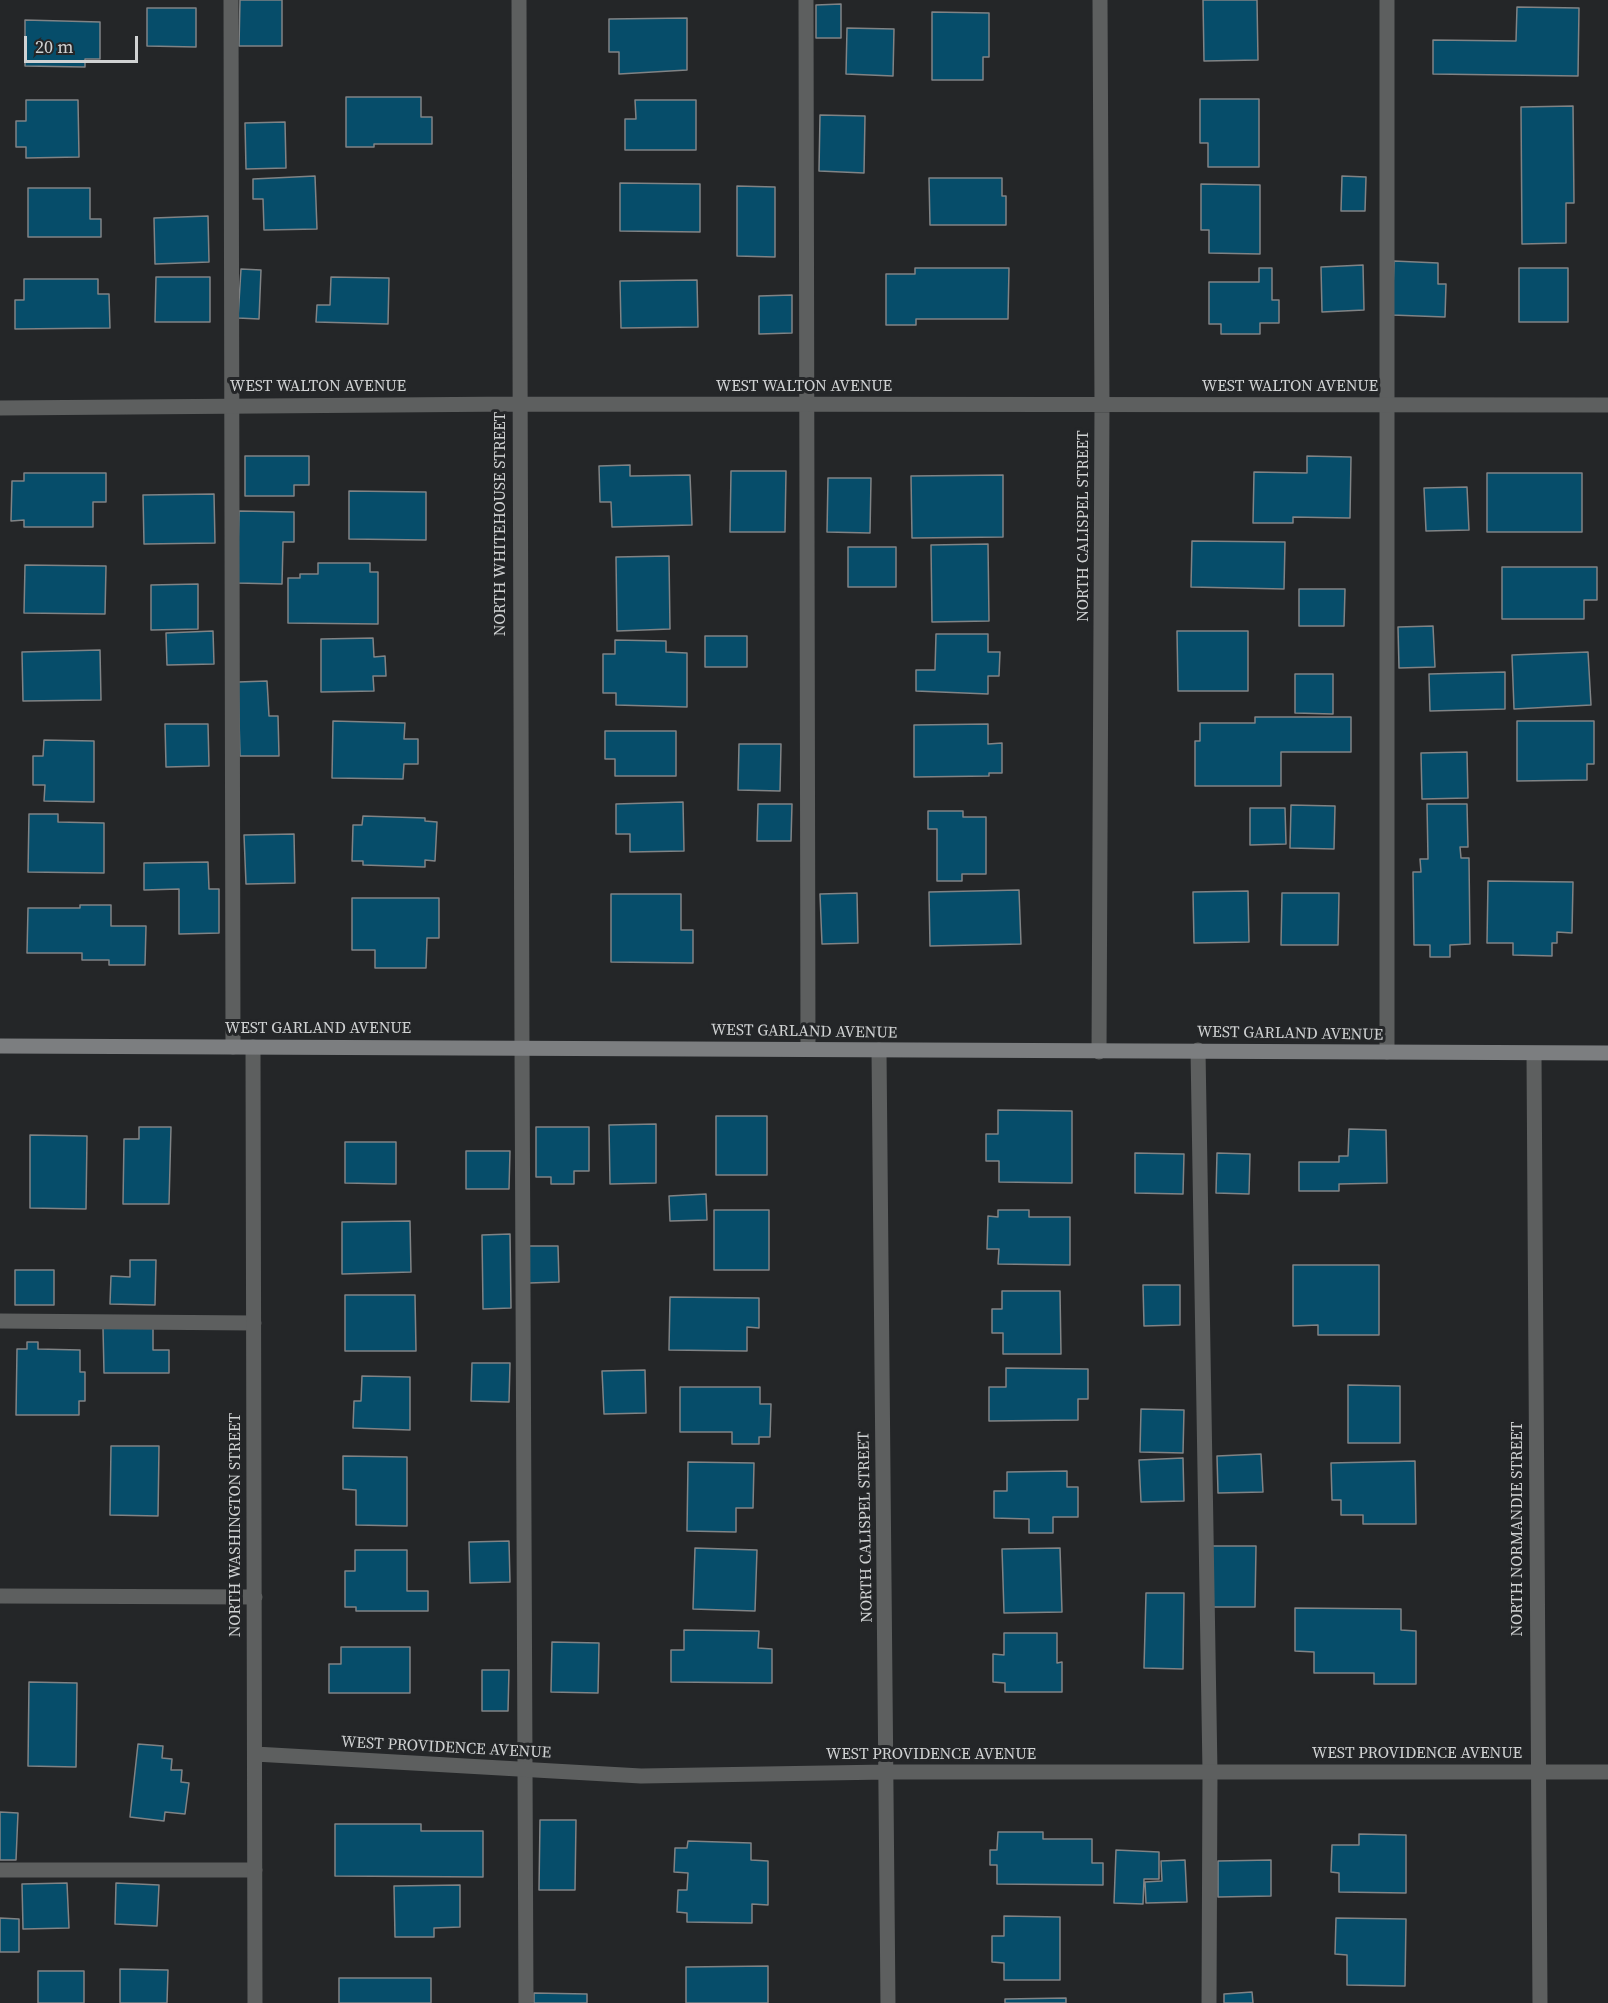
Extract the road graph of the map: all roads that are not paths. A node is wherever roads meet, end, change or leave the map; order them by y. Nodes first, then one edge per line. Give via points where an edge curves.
1 (231, 0) edge
2 (519, 0) edge
3 (806, 0) edge
4 (1100, 0) edge
5 (1387, 0) edge
6 (519, 404) junction
7 (232, 405) junction
8 (808, 405) junction
9 (1102, 405) junction
10 (1387, 405) junction
11 (1608, 405) edge
12 (0, 408) edge
13 (0, 1046) edge
14 (233, 1047) junction
15 (253, 1047) junction
16 (522, 1048) junction
17 (808, 1049) junction
18 (879, 1050) junction
19 (1198, 1050) junction
20 (1100, 1052) junction
21 (1387, 1052) junction
22 (1608, 1053) edge
23 (1534, 1054) junction
24 (0, 1321) edge
25 (254, 1323) junction
26 (0, 1596) edge
27 (255, 1597) junction
28 (255, 1754) junction
29 (525, 1770) junction
30 (887, 1772) junction
31 (1210, 1772) junction
32 (1538, 1772) junction
33 (1608, 1772) edge
34 (0, 1870) edge
35 (255, 1870) junction
36 (255, 2003) edge
37 (526, 2003) edge
38 (888, 2003) edge
39 (1209, 2003) edge
40 (1540, 2003) edge

1 - 7 street
2 - 6 street, NORTH WHITEHOUSE STREET
3 - 8 street
4 - 9 street, NORTH CALISPEL STREET
5 - 10 street
6 - 7 street, WEST WALTON AVENUE
6 - 8 street, WEST WALTON AVENUE
6 - 16 street, NORTH WHITEHOUSE STREET
7 - 12 street, WEST WALTON AVENUE
7 - 14 street
8 - 9 street, WEST WALTON AVENUE
8 - 17 street
9 - 10 street, WEST WALTON AVENUE
9 - 20 street, NORTH CALISPEL STREET
10 - 11 street, WEST WALTON AVENUE
10 - 21 street
13 - 14 street, WEST GARLAND AVENUE
14 - 15 street, WEST GARLAND AVENUE
15 - 16 street, WEST GARLAND AVENUE
15 - 25 street, NORTH WASHINGTON STREET
16 - 17 street, WEST GARLAND AVENUE
16 - 29 street, NORTH WHITEHOUSE STREET
17 - 18 street, WEST GARLAND AVENUE
18 - 20 street, WEST GARLAND AVENUE
18 - 30 street, NORTH CALISPEL STREET
19 - 20 street, WEST GARLAND AVENUE
19 - 21 street, WEST GARLAND AVENUE
19 - 31 street
21 - 23 street, WEST GARLAND AVENUE
22 - 23 street, WEST GARLAND AVENUE
23 - 32 street, NORTH NORMANDIE STREET
24 - 25 street
25 - 27 street, NORTH WASHINGTON STREET
26 - 27 street
27 - 28 street, NORTH WASHINGTON STREET
28 - 29 street, WEST PROVIDENCE AVENUE
28 - 35 street, NORTH WASHINGTON STREET
29 - 30 street, WEST PROVIDENCE AVENUE via 641,1776
29 - 37 street, NORTH WHITEHOUSE STREET
30 - 31 street, WEST PROVIDENCE AVENUE
30 - 38 street, NORTH CALISPEL STREET
31 - 32 street, WEST PROVIDENCE AVENUE
31 - 39 street
32 - 33 street, WEST PROVIDENCE AVENUE
32 - 40 street, NORTH NORMANDIE STREET
34 - 35 street
35 - 36 street, NORTH WASHINGTON STREET

